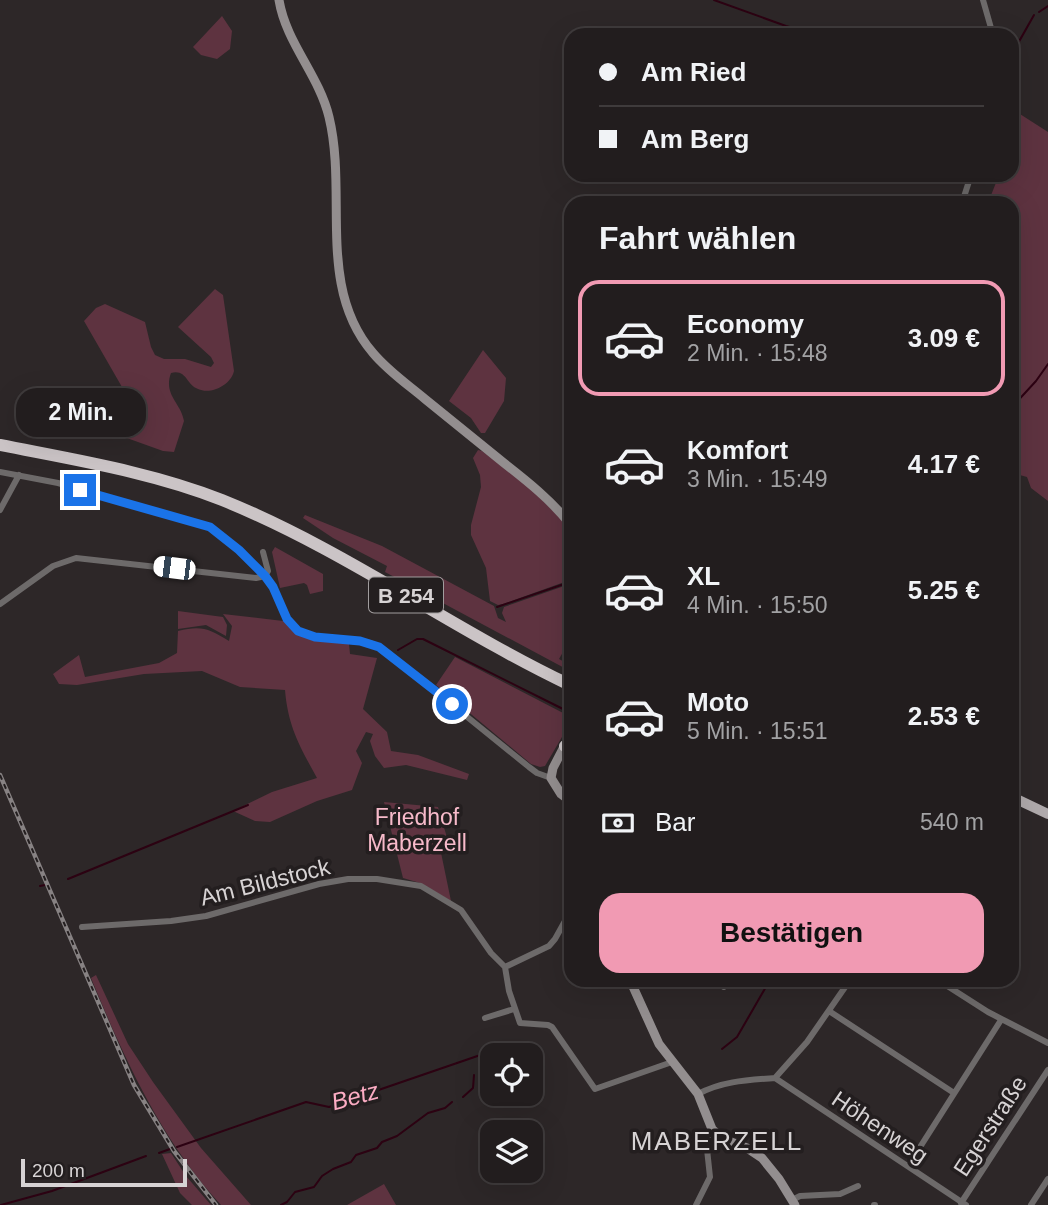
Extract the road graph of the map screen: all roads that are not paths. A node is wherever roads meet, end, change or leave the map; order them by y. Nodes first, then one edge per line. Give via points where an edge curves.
1 (279, 0) edge
2 (983, 0) edge
3 (991, 28) edge
4 (0, 445) edge
5 (0, 472) edge
6 (19, 475) junction
7 (0, 510) edge
8 (564, 518) edge
9 (263, 552) dead end
10 (265, 576) junction
11 (0, 604) edge
12 (564, 682) edge
13 (564, 751) edge
14 (551, 778) junction
15 (564, 797) edge
16 (1019, 800) edge
17 (1048, 814) edge
18 (564, 923) edge
19 (82, 927) dead end
20 (505, 967) junction
21 (633, 987) edge
22 (845, 987) edge
23 (950, 987) edge
24 (514, 1009) junction
25 (829, 1011) junction
26 (485, 1018) dead end
27 (1001, 1020) junction
28 (1048, 1043) edge
29 (672, 1062) junction
30 (1048, 1070) edge
31 (775, 1078) junction
32 (954, 1093) junction
33 (698, 1094) junction
34 (712, 1129) junction
35 (908, 1166) junction
36 (1048, 1179) edge
37 (858, 1186) dead end
38 (793, 1203) edge
39 (962, 1204) edge
40 (696, 1205) edge
41 (1031, 1205) edge

1 - 8 street via 292,40 329,116 340,277 354,325 382,363 538,491
2 - 3 street
4 - 12 highway, B 254 via 156,478 240,508
5 - 6 street
6 - 7 street
6 - 10 street via 210,527
9 - 10 street
10 - 11 street via 76,558 54,566
10 - 14 street via 298,631 370,643 387,652 529,767
13 - 14 street
14 - 15 street
16 - 17 main road
18 - 20 street via 548,946
19 - 20 street, Am Bildstock via 206,916 319,884 377,879 421,886 461,909
20 - 24 street
21 - 29 street
22 - 25 street
23 - 27 street
24 - 26 street
24 - 29 street via 520,1023 551,1026 594,1089
25 - 31 street
25 - 32 street
27 - 28 street
27 - 32 street
29 - 33 street
30 - 39 street, Egerstraße
31 - 33 street via 730,1082
31 - 35 street, Höhenweg
32 - 35 street
33 - 34 street
34 - 38 street via 762,1158
34 - 40 street via 706,1140 710,1177
35 - 39 street, Höhenweg
36 - 41 street
37 - 38 street via 840,1194 800,1196

